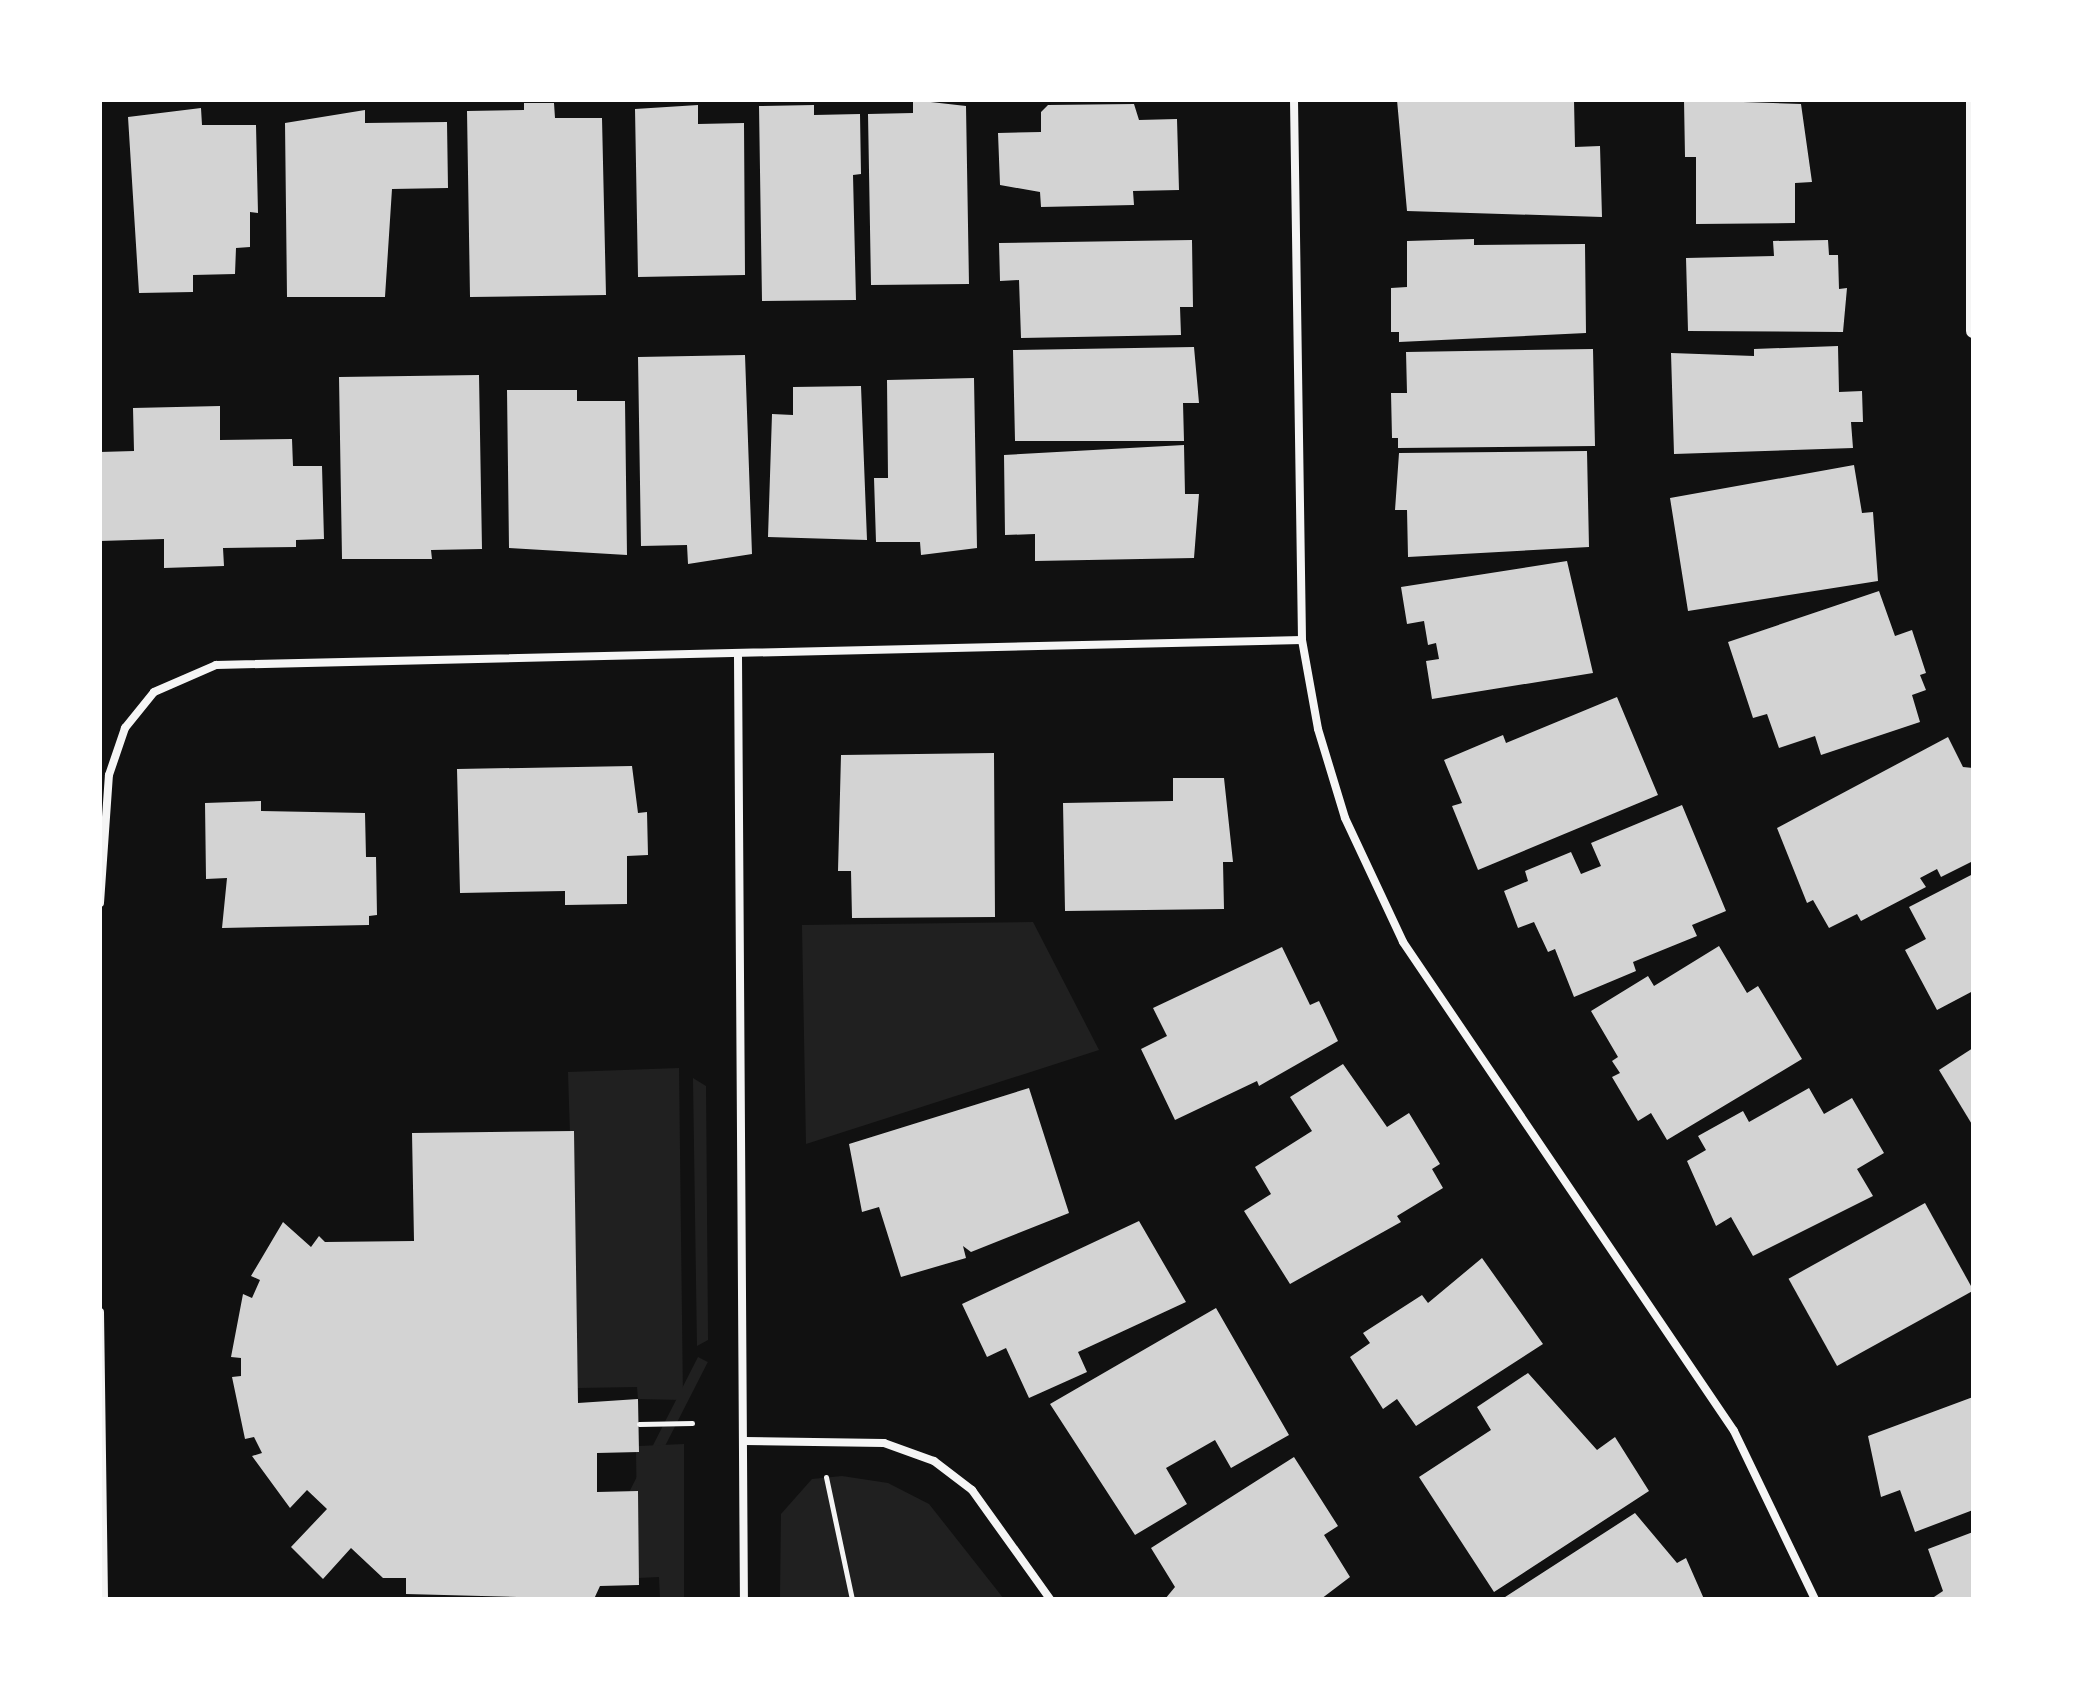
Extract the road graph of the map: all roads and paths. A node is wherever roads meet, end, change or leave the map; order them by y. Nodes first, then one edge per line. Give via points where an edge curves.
1 (1294, 100) edge
2 (1973, 100) edge
3 (1973, 331) edge
4 (1302, 640) junction
5 (738, 657) junction
6 (100, 903) edge
7 (100, 1312) edge
8 (692, 1423) dead end
9 (639, 1424) dead end
10 (745, 1441) junction
11 (826, 1476) dead end
12 (104, 1599) edge
13 (744, 1599) edge
14 (852, 1599) edge
15 (1050, 1599) edge
16 (1815, 1599) edge

1 - 4 street
2 - 3 street
4 - 5 street
4 - 16 street via 1329,771 1382,903 1438,996 1696,1368 1767,1491
5 - 6 street via 243,663 187,673 142,703 109,775
5 - 10 street
7 - 12 street
8 - 9 path
10 - 13 street
10 - 15 street via 884,1443 934,1461 972,1490
11 - 14 path

